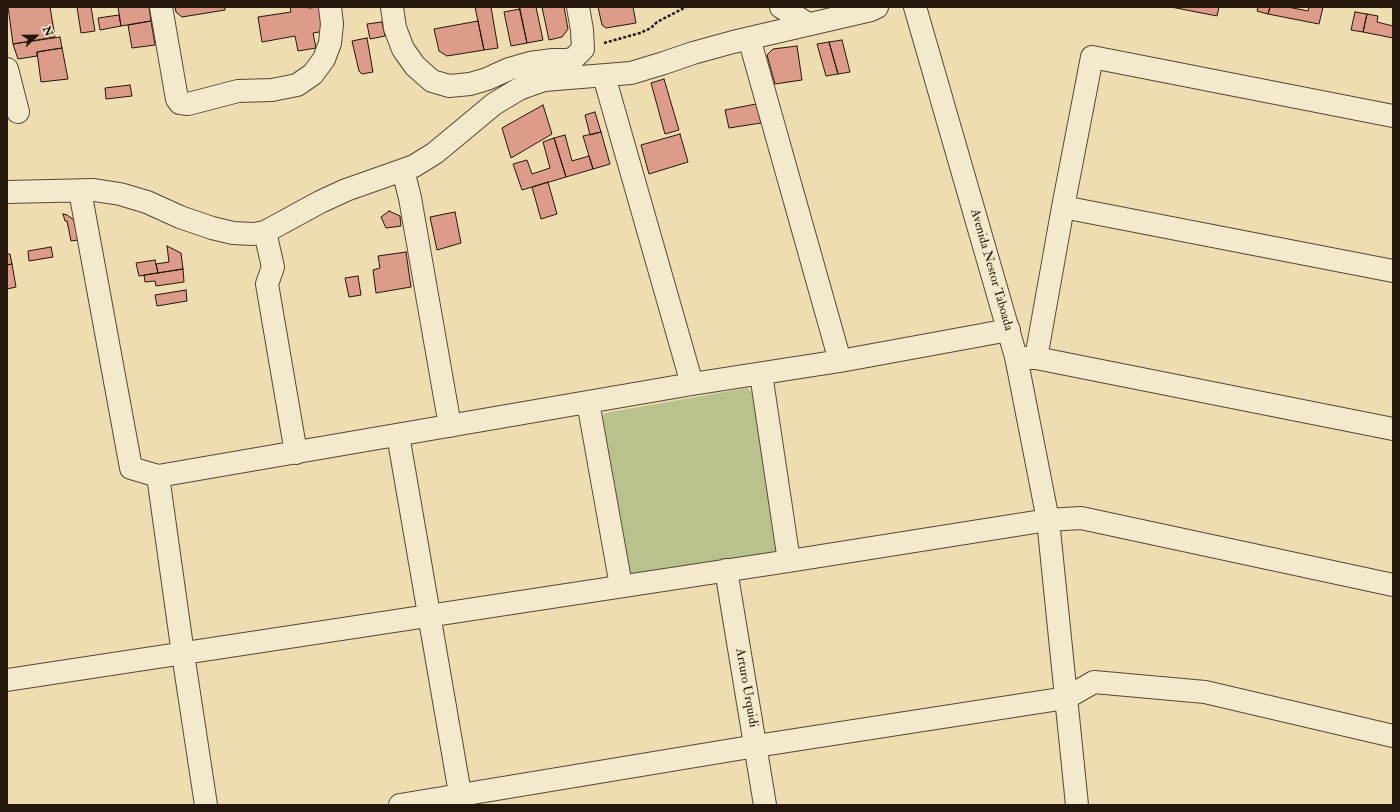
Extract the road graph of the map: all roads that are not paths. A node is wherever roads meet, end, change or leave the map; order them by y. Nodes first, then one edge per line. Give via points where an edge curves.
1 (161, 7) edge
2 (330, 7) edge
3 (392, 7) edge
4 (578, 7) edge
5 (781, 7) edge
6 (877, 7) edge
7 (917, 16) edge
8 (808, 24) junction
9 (749, 38) junction
10 (7, 69) edge
11 (604, 76) junction
12 (18, 112) dead end
13 (1393, 116) edge
14 (402, 170) junction
15 (80, 191) junction
16 (7, 192) edge
17 (1062, 206) junction
18 (265, 232) junction
19 (1393, 271) edge
20 (1009, 330) junction
21 (1026, 358) junction
22 (840, 361) junction
23 (761, 374) junction
24 (692, 384) junction
25 (588, 402) junction
26 (450, 426) junction
27 (1393, 429) edge
28 (398, 436) junction
29 (296, 453) junction
30 (158, 476) junction
31 (1048, 520) junction
32 (789, 562) junction
33 (726, 570) junction
34 (1393, 584) edge
35 (621, 586) junction
36 (428, 616) junction
37 (183, 654) junction
38 (7, 680) edge
39 (1066, 698) junction
40 (1393, 736) edge
41 (756, 746) junction
42 (461, 800) edge
43 (206, 805) edge
44 (400, 805) edge
45 (765, 805) edge
46 (1077, 805) edge

1 - 2 street via 174,90 180,103 188,104 238,91 272,90 297,85 313,74 324,58 330,43
3 - 4 street via 395,28 403,49 415,66 432,81 449,86 470,84 530,63 574,58 583,49
5 - 8 street
6 - 8 street
7 - 20 street, Avenida Nestor Taboada
8 - 9 street
9 - 11 street via 631,73
9 - 22 street
10 - 12 street
11 - 14 street via 544,80 519,89 494,104 435,153
11 - 24 street
13 - 17 street via 1092,57
14 - 18 street via 346,190
14 - 26 street via 410,198
15 - 16 street
15 - 18 street via 94,190 120,194 147,202 180,217 233,233
15 - 30 street via 131,468
17 - 19 street
17 - 21 street
18 - 29 street via 273,267 267,284
20 - 21 street, Avenida Nestor Taboada
20 - 22 street
21 - 27 street
21 - 31 street, Avenida Nestor Taboada
22 - 23 street
23 - 24 street
23 - 32 street
24 - 25 street
25 - 26 street
25 - 35 street
26 - 28 street
28 - 29 street
28 - 36 street
29 - 30 street
30 - 37 street
31 - 32 street
31 - 34 street via 1081,518
31 - 39 street, Avenida Nestor Taboada
32 - 33 street
33 - 35 street
33 - 41 street, Arturo Urquidi
35 - 36 street
36 - 37 street
36 - 42 street
37 - 38 street
37 - 43 street
39 - 40 street via 1094,682 1205,692
39 - 41 street
39 - 46 street, Avenida Nestor Taboada
41 - 42 street
41 - 45 street, Arturo Urquidi
42 - 44 street

